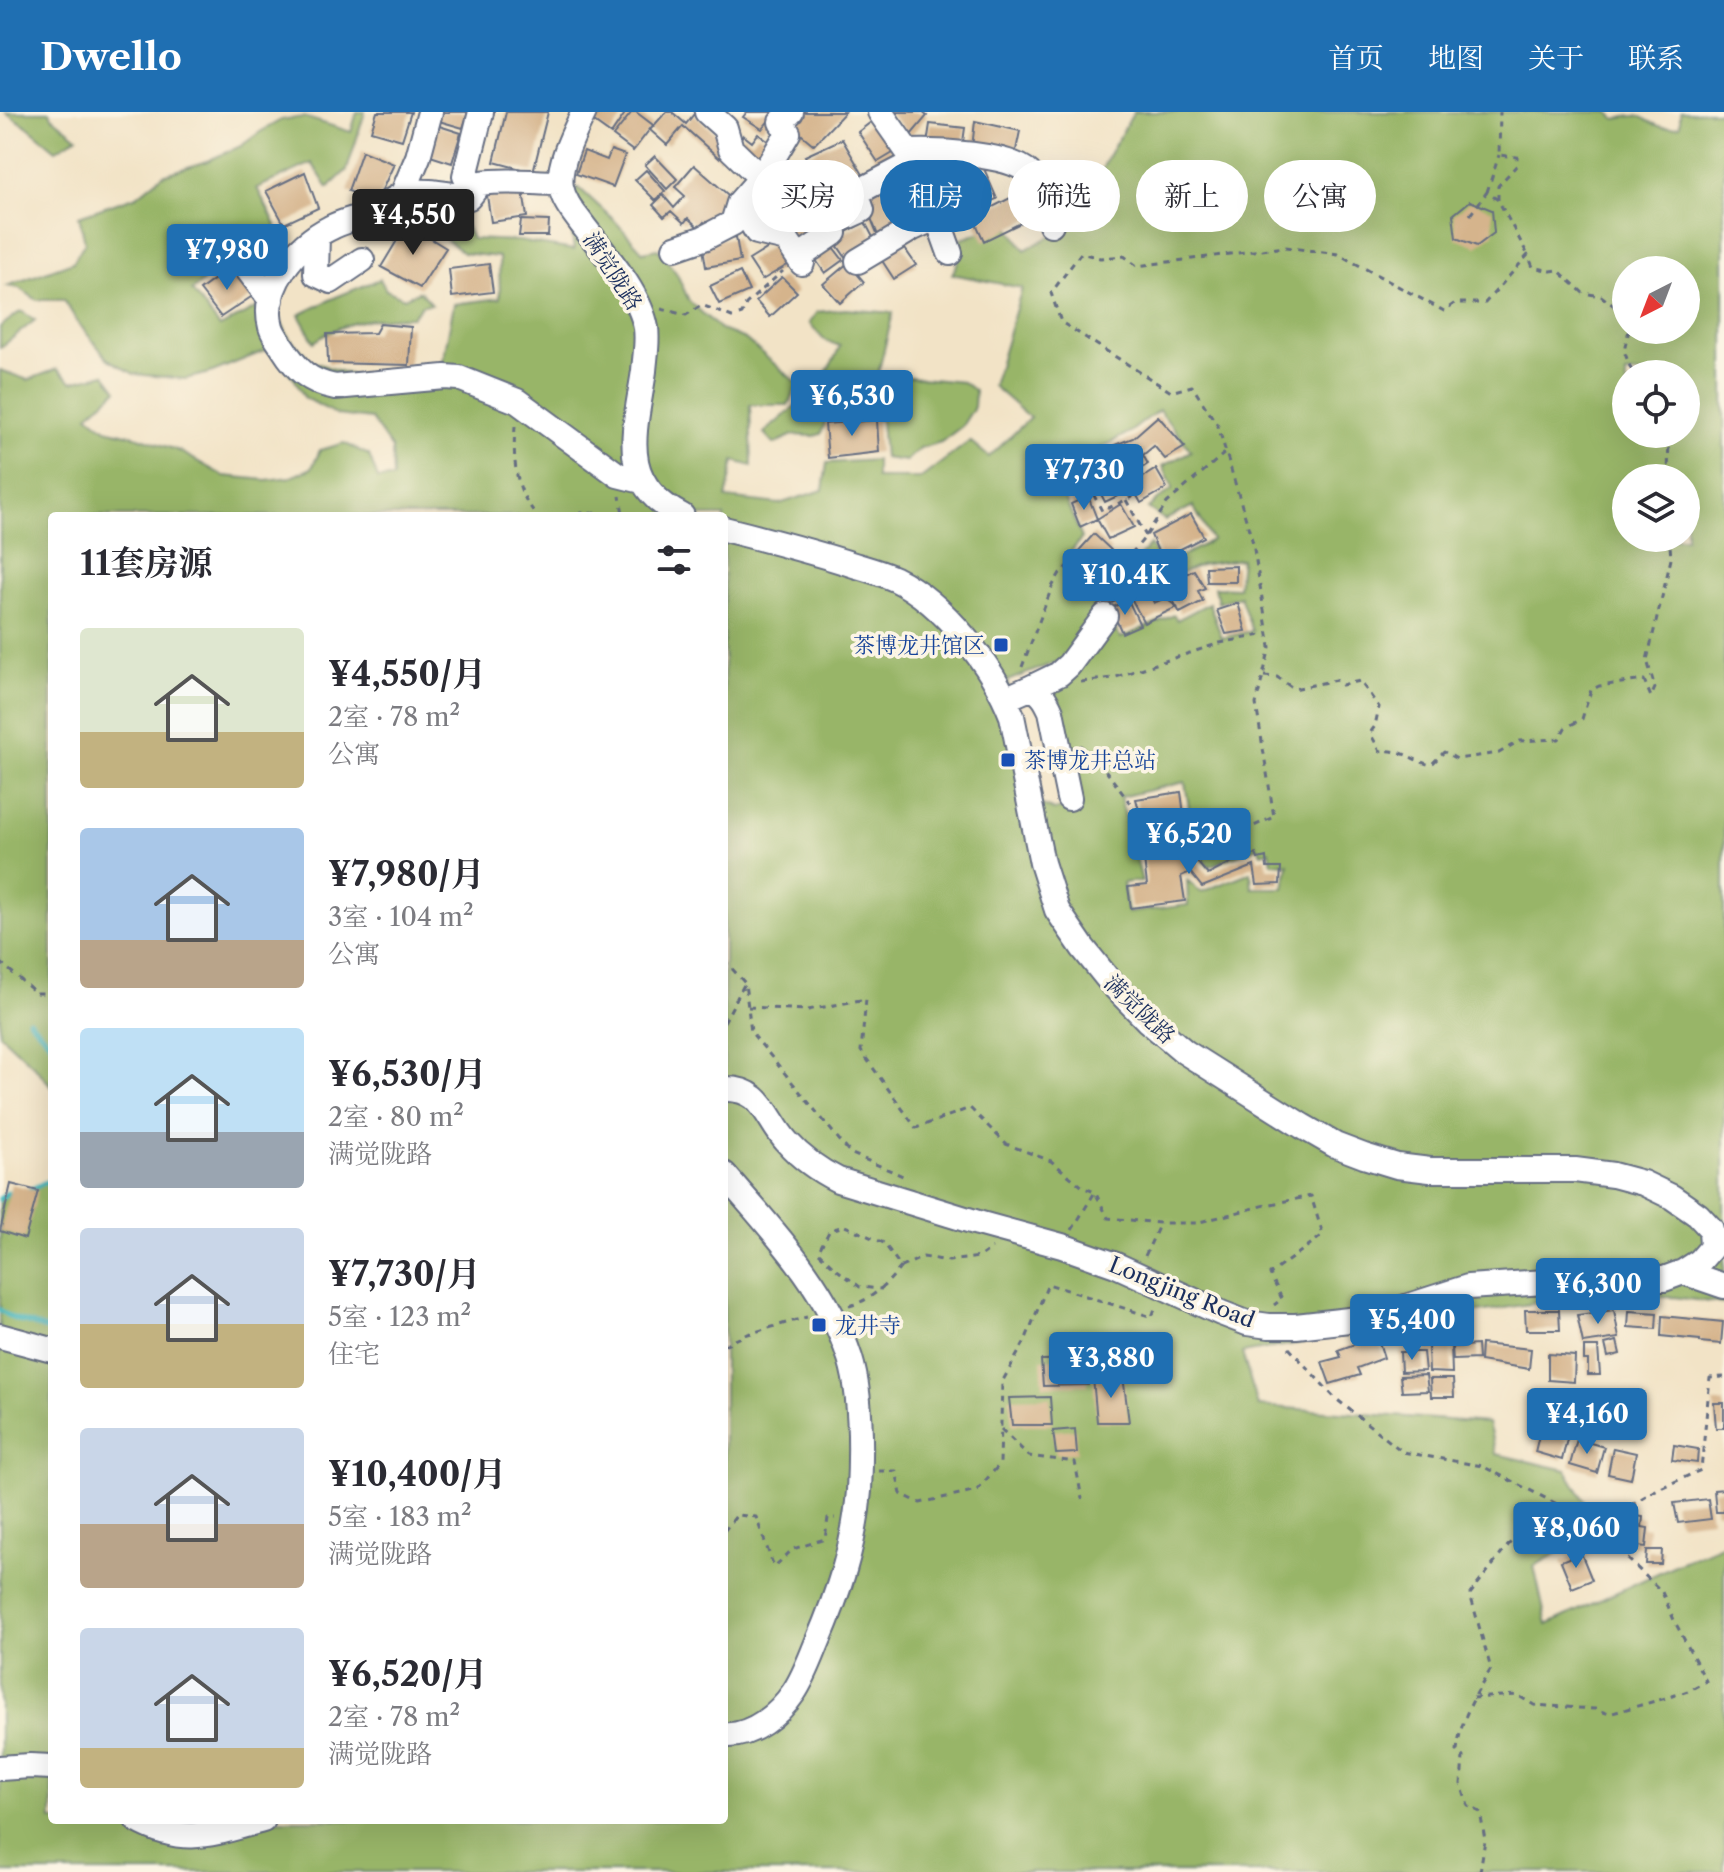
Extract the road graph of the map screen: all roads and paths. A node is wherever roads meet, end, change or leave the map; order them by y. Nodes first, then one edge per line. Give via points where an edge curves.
1 (430, 112) edge
2 (481, 112) edge
3 (584, 112) edge
4 (707, 112) edge
5 (791, 112) edge
6 (880, 112) edge
7 (1500, 112) edge
8 (1499, 155) junction
9 (911, 158) junction
10 (772, 160) edge
11 (1008, 162) edge
12 (752, 169) edge
13 (465, 176) dead end
14 (560, 183) junction
15 (752, 188) edge
16 (1487, 192) junction
17 (403, 193) junction
18 (1498, 200) junction
19 (739, 203) junction
20 (1470, 215) dead end
21 (906, 232) edge
22 (942, 232) edge
23 (317, 236) junction
24 (675, 248) dead end
25 (235, 253) dead end
26 (950, 253) dead end
27 (1528, 255) junction
28 (362, 260) dead end
29 (800, 260) junction
30 (858, 261) dead end
31 (271, 300) junction
32 (656, 303) dead end
33 (1612, 304) edge
34 (517, 401) junction
35 (1226, 452) junction
36 (1123, 474) dead end
37 (632, 478) junction
38 (1088, 484) dead end
39 (1126, 500) junction
40 (534, 512) edge
41 (623, 512) edge
42 (674, 512) edge
43 (728, 530) edge
44 (1146, 536) junction
45 (1670, 552) edge
46 (1071, 563) dead end
47 (1116, 572) dead end
48 (1105, 616) dead end
49 (1268, 634) junction
50 (1059, 674) junction
51 (1264, 676) junction
52 (1030, 688) junction
53 (1005, 699) junction
54 (1057, 739) junction
55 (1069, 798) dead end
56 (1130, 803) dead end
57 (1187, 847) dead end
58 (0, 962) edge
59 (728, 964) edge
60 (745, 983) junction
61 (48, 993) edge
62 (748, 1007) junction
63 (728, 1015) edge
64 (728, 1089) edge
65 (728, 1179) edge
66 (908, 1179) dead end
67 (1095, 1192) junction
68 (1160, 1223) junction
69 (1015, 1233) junction
70 (1062, 1246) junction
71 (901, 1267) junction
72 (1683, 1272) junction
73 (1137, 1274) junction
74 (1724, 1286) edge
75 (1164, 1287) junction
76 (882, 1289) junction
77 (830, 1311) junction
78 (1258, 1324) junction
79 (0, 1336) edge
80 (728, 1343) edge
81 (48, 1349) edge
82 (1724, 1377) edge
83 (1001, 1429) junction
84 (859, 1453) junction
85 (1082, 1499) dead end
86 (1565, 1508) junction
87 (1617, 1513) junction
88 (855, 1518) junction
89 (728, 1526) edge
90 (1473, 1698) junction
91 (728, 1735) edge
92 (48, 1767) edge
93 (0, 1768) edge
94 (146, 1824) edge
95 (248, 1824) edge
96 (1480, 1872) edge

1 - 17 street
2 - 13 street
3 - 14 street
4 - 12 street via 725,128 731,149
5 - 10 street via 781,122 788,133
6 - 9 street
7 - 8 path
8 - 16 path
8 - 18 path via 1517,157 1517,165 1498,186
9 - 11 street via 937,151
9 - 29 street via 856,193 862,210 831,224 834,233
14 - 17 street via 480,183 469,197
14 - 37 street, 满觉陇路 via 572,211 637,300 646,329
15 - 19 street
16 - 18 path
16 - 20 path
17 - 23 street via 377,211
18 - 27 path
19 - 24 street via 733,223
19 - 29 street via 757,232 786,239
21 - 30 street
22 - 26 street
23 - 28 street via 316,274 331,281
23 - 31 street via 281,274
25 - 31 street
27 - 33 path via 1533,267 1558,270 1583,293
27 - 35 path via 1485,303 1455,303 1444,311 1338,254 1285,247 1137,266 1124,256 1081,253 1051,293 1061,322 1171,392 1192,386 1218,426
29 - 32 path via 746,304 742,314 732,317 702,305 686,315
31 - 34 street via 271,329 304,374 318,384 346,387 459,378
34 - 37 street via 618,475
34 - 40 path via 513,457 522,493
35 - 44 path via 1167,503
35 - 49 path via 1253,543
36 - 39 path via 1132,497
37 - 41 path via 619,493
37 - 42 street
38 - 39 path via 1102,511
39 - 44 path
43 - 53 street, 满觉陇路 via 895,579 943,614 983,661
44 - 47 path
45 - 51 path via 1647,660 1655,688 1651,697 1644,680 1599,686 1591,690 1582,719 1565,728 1559,739 1519,741 1499,753 1457,759 1444,752 1431,765 1394,750 1380,751 1370,733 1379,707 1360,681 1294,689 1277,677
46 - 53 path via 1052,587
48 - 50 street
49 - 50 path via 1220,643 1113,678 1081,682
49 - 51 path
50 - 52 street
51 - 57 path via 1256,704 1274,817 1220,841
52 - 53 street
52 - 54 street via 1045,699
53 - 72 street, 满觉陇路 via 1057,910 1112,984 1147,1020 1220,1076 1335,1145 1375,1159 1430,1170 1575,1170 1643,1183 1672,1197 1711,1229 1712,1247
54 - 55 street
54 - 56 path via 1075,741 1089,753
58 - 61 path via 36,993
59 - 60 path
60 - 62 path
60 - 63 path
62 - 66 path via 751,1032 850,1153
62 - 67 path via 808,1010 866,999 861,1051 916,1128 970,1108 1006,1144 1051,1161
64 - 69 street, Longjing Road via 761,1102 784,1139 818,1170
65 - 77 street via 796,1258
67 - 68 path via 1108,1218
67 - 70 path
68 - 73 path
68 - 78 path via 1196,1223 1311,1196 1323,1235 1270,1274 1282,1299
69 - 70 street, Longjing Road
69 - 71 path via 979,1257 923,1257
70 - 73 street, Longjing Road
71 - 76 path
71 - 76 path via 884,1243 845,1226 830,1230 818,1252 860,1287
72 - 74 street
72 - 78 street, Longjing Road via 1664,1279 1468,1287 1358,1319
73 - 75 street, Longjing Road
75 - 78 street, Longjing Road
75 - 83 path via 1152,1317 1048,1284 1002,1382
76 - 77 path
77 - 80 path
77 - 84 street via 858,1393
78 - 86 path via 1335,1398 1403,1452 1482,1466
79 - 81 street
82 - 87 path via 1710,1378 1701,1470
83 - 84 path via 1000,1464 977,1490 920,1503 901,1494 896,1471 868,1472
83 - 85 path via 1029,1456 1075,1462
84 - 88 street
86 - 87 path
86 - 90 path via 1535,1511 1470,1594 1491,1669
87 - 90 path via 1611,1532 1626,1557 1662,1592 1706,1681 1609,1714 1534,1705 1517,1695
88 - 89 path via 828,1518 825,1539 793,1549 774,1567 756,1517 737,1515
88 - 91 street via 836,1598 805,1674 781,1708 750,1730
90 - 96 path via 1457,1751 1463,1757 1461,1784 1468,1806 1480,1812 1485,1840
92 - 93 street
94 - 95 street via 172,1835 201,1837

